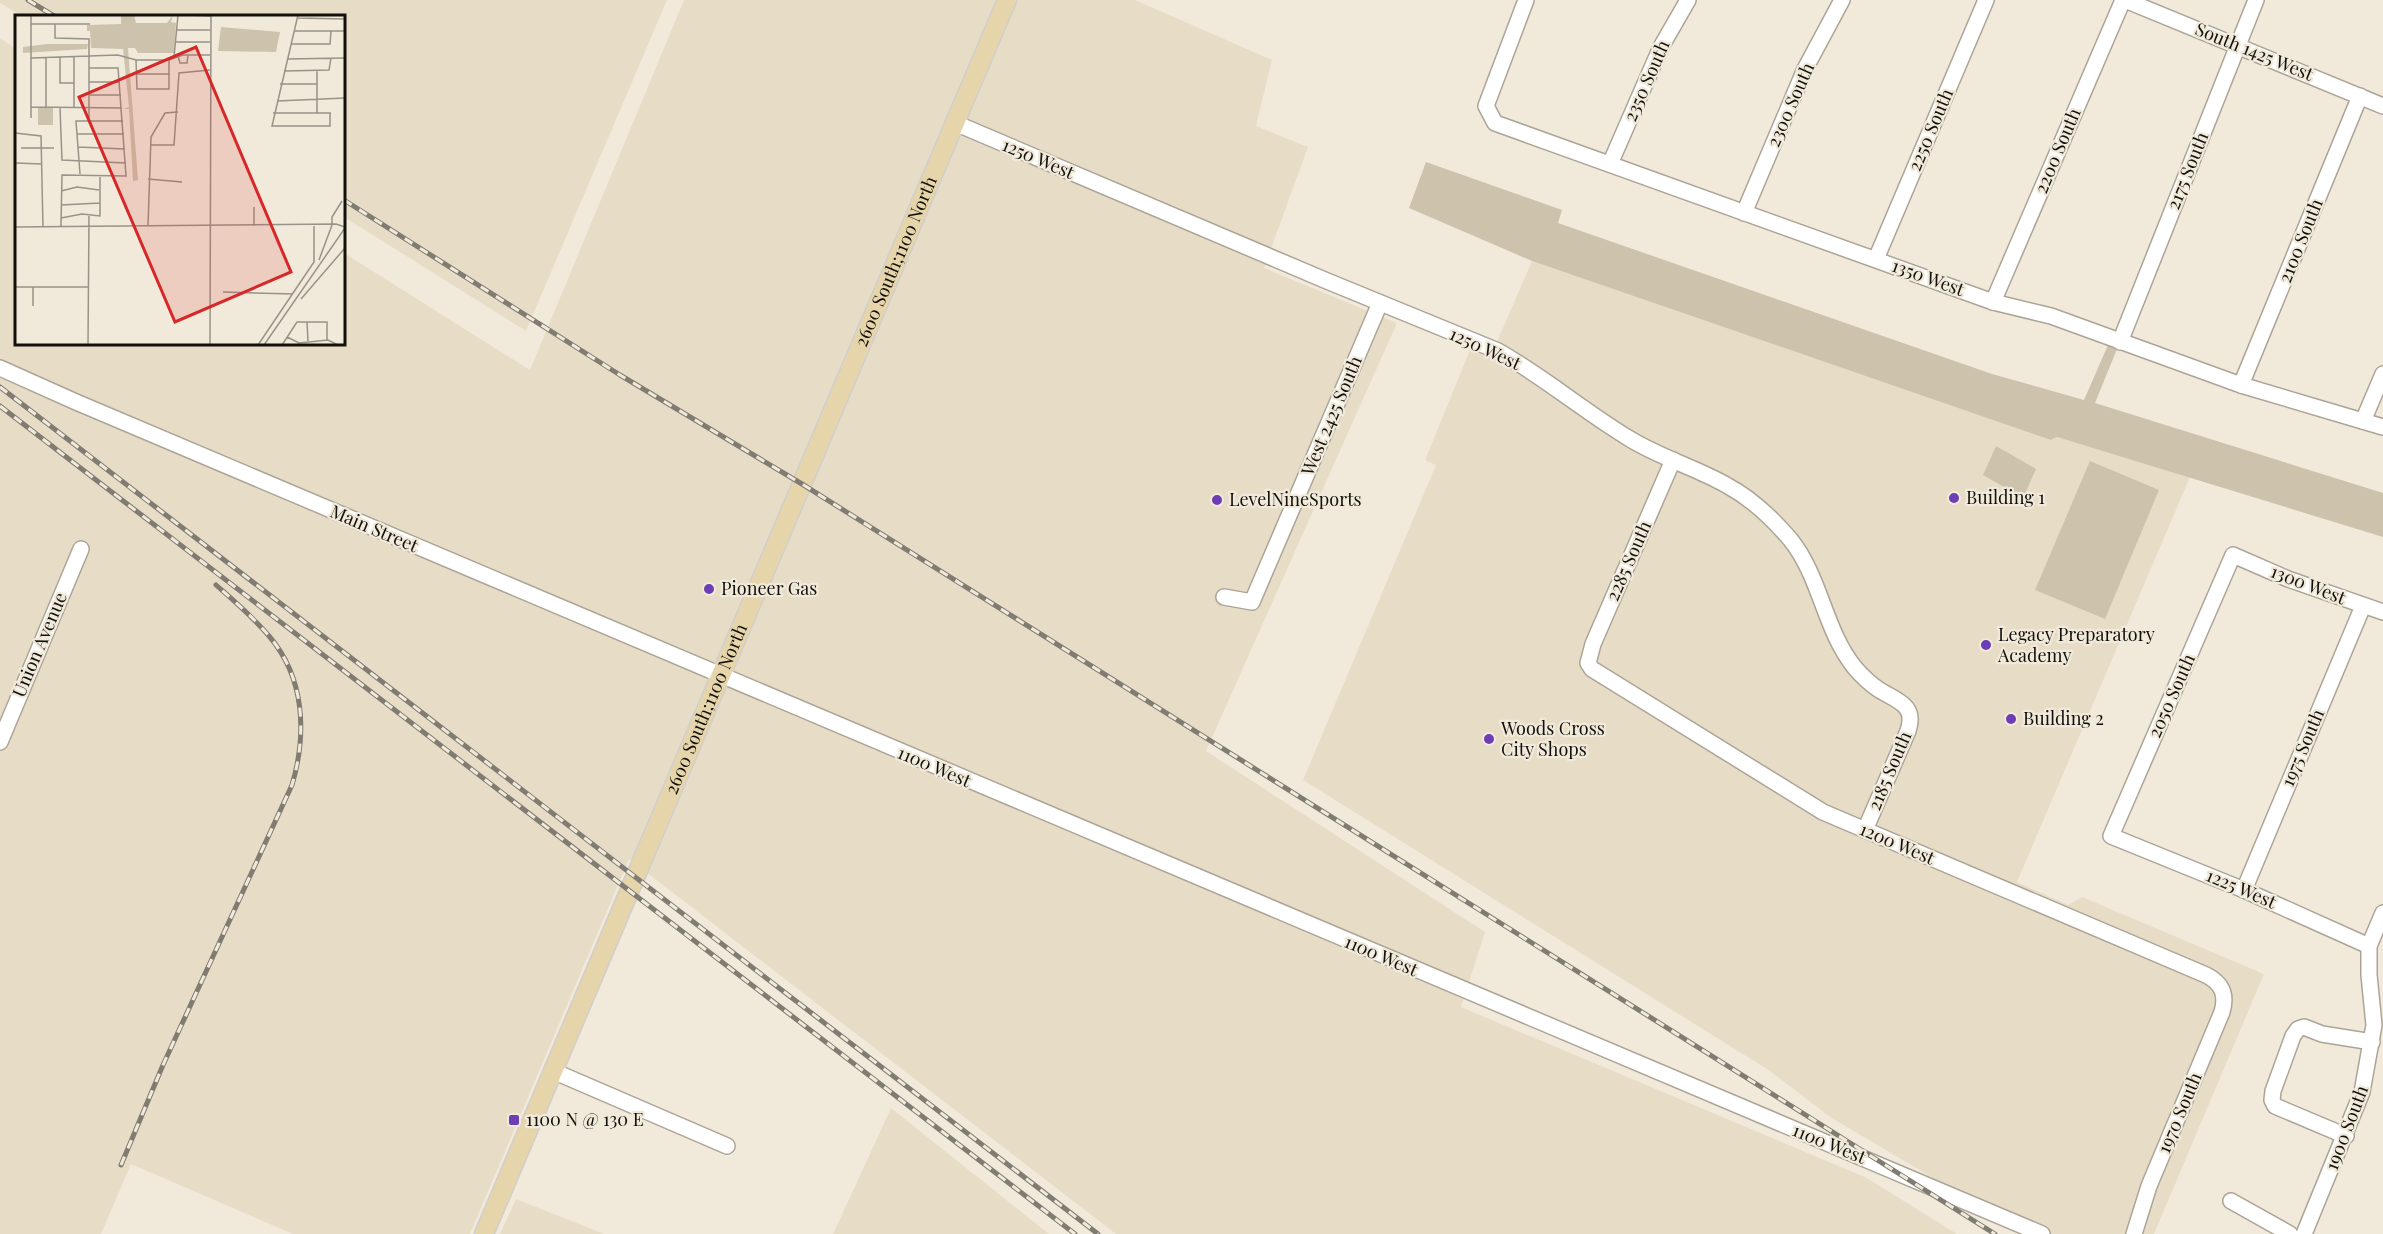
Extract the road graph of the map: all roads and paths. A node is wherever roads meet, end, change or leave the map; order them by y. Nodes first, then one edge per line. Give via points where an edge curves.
1 (1007, 0) edge
2 (1526, 0) edge
3 (1688, 0) edge
4 (1842, 0) edge
5 (1986, 0) edge
6 (2124, 0) edge
7 (2256, 0) edge
8 (2237, 45) junction
9 (2360, 96) junction
10 (2383, 106) edge
11 (955, 123) junction
12 (1610, 164) junction
13 (1744, 213) junction
14 (1876, 259) junction
15 (1994, 302) junction
16 (1380, 303) junction
17 (2120, 342) junction
18 (0, 368) edge
19 (0, 373) edge
20 (2383, 374) edge
21 (27, 381) junction
22 (2241, 386) junction
23 (2363, 421) junction
24 (2383, 427) edge
25 (1673, 460) junction
26 (81, 549) dead end
27 (2233, 555) joint
28 (1224, 597) dead end
29 (2363, 606) junction
30 (2383, 612) edge
31 (1588, 663) joint
32 (721, 676) junction
33 (1908, 711) joint
34 (0, 742) edge
35 (1865, 830) junction
36 (2110, 836) joint
37 (2244, 890) junction
38 (2383, 913) edge
39 (2369, 946) junction
40 (2223, 992) joint
41 (2378, 1007) edge
42 (2372, 1042) junction
43 (553, 1071) junction
44 (2346, 1136) junction
45 (727, 1146) dead end
46 (2231, 1201) dead end
47 (484, 1234) edge
48 (2042, 1234) edge
49 (2134, 1234) edge
50 (2290, 1234) edge
51 (2304, 1234) edge

1 - 11 main road, 2600 South;1100 North
2 - 12 street, 1350 West via 1486,106 1496,123
3 - 12 street, 2350 South via 1661,47
4 - 13 street, 2300 South via 1805,69
5 - 14 street, 2250 South
6 - 8 street, South 1425 West
6 - 15 street, 2200 South
7 - 8 street, 2175 South
8 - 9 street, South 1425 West
8 - 17 street, 2175 South
9 - 10 street, South 1425 West
9 - 22 street, 2100 South
11 - 16 street, 1250 West
11 - 32 main road, 2600 South;1100 North
12 - 13 street, 1350 West
13 - 14 street, 1350 West
14 - 15 street, 1350 West
15 - 17 street, 1350 West via 2052,316
16 - 25 street, 1250 West via 1498,351 1631,440
16 - 28 street, West 2425 South via 1252,602
17 - 22 street, 1350 West
18 - 21 street, Main Street
19 - 21 street, Main Street
20 - 23 street
21 - 32 street, Main Street
22 - 23 street, 1350 West
23 - 24 street, 1350 West
25 - 31 street, 2285 South
25 - 33 street, 1250 West via 1729,486 1773,520 1809,569 1847,658 1868,681
26 - 34 street, Union Avenue
27 - 29 street, 1300 West
27 - 36 street, 2050 South
29 - 30 street, 1300 West
29 - 37 street, 1975 South
31 - 35 street, 1200 West via 1598,673 1808,804
32 - 43 main road, 2600 South;1100 North
32 - 48 street, 1100 West
33 - 35 street, 2185 South via 1908,731
35 - 40 street, 1200 West via 2206,975
36 - 37 street, 1225 West
37 - 39 street, 1225 West
38 - 39 street, 1900 South
39 - 41 street, 1900 South via 2368,975
40 - 49 street, 1970 South via 2222,1012 2149,1186
41 - 42 street, 1900 South
42 - 44 street, 1900 South via 2362,1092
42 - 44 street via 2304,1027 2298,1029 2273,1091 2273,1103 2284,1110
43 - 45 street
43 - 47 main road, 2600 South;1100 North
44 - 51 street, 1900 South
46 - 50 street

